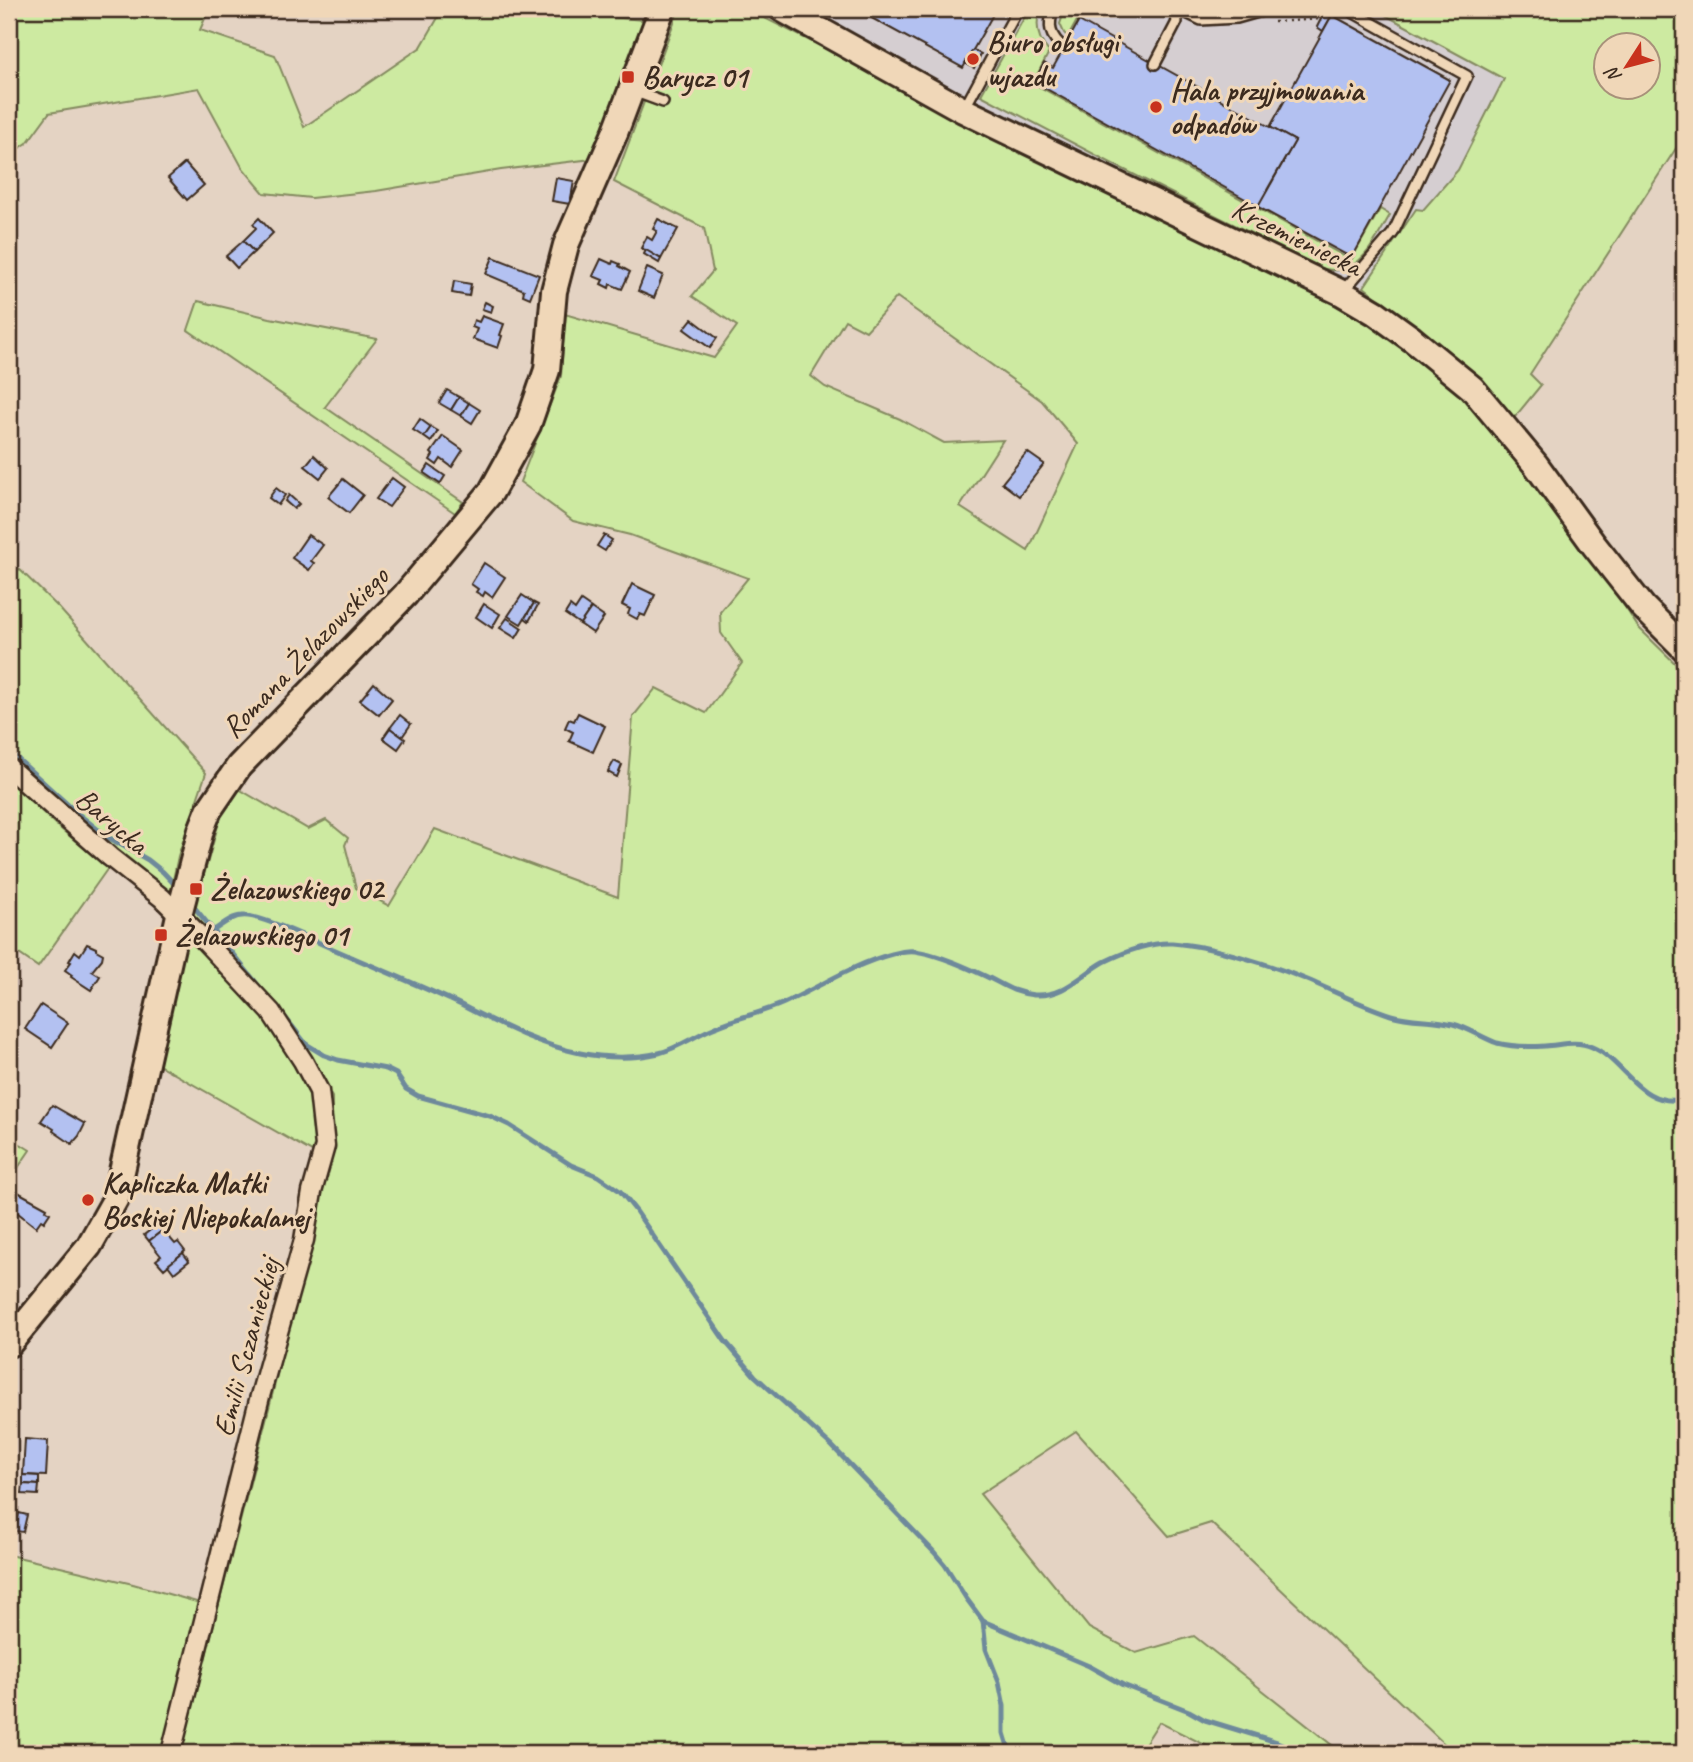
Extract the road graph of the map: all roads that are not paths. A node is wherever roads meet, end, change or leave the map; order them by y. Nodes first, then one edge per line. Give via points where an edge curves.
1 (663, 9) edge
2 (782, 9) edge
3 (1018, 9) edge
4 (1053, 9) edge
5 (1177, 9) edge
6 (1269, 9) edge
7 (1347, 9) edge
8 (1064, 48) dead end
9 (1155, 64) dead end
10 (631, 90) junction
11 (663, 102) dead end
12 (964, 110) junction
13 (1342, 293) junction
14 (1684, 648) edge
15 (9, 768) edge
16 (180, 911) junction
17 (9, 1344) edge
18 (171, 1753) edge

1 - 10 street, Romana Żelazowskiego
2 - 12 street, Krzemieniecka
3 - 12 lane
4 - 8 lane via 1049,28
5 - 6 lane via 1201,20 1237,18
5 - 9 lane via 1177,22
7 - 13 lane via 1467,76 1393,233
10 - 11 lane
10 - 16 street, Romana Żelazowskiego via 566,245 554,291 547,370 528,425 491,492 406,594 239,766 209,810
12 - 13 street, Krzemieniecka
13 - 14 street, Krzemieniecka via 1377,313 1472,388 1643,607
15 - 16 street, Barycka
16 - 17 street, Romana Żelazowskiego via 116,1198 89,1246
16 - 18 street, Emilii Sczanieckiej via 271,1012 303,1061 319,1091 325,1146

